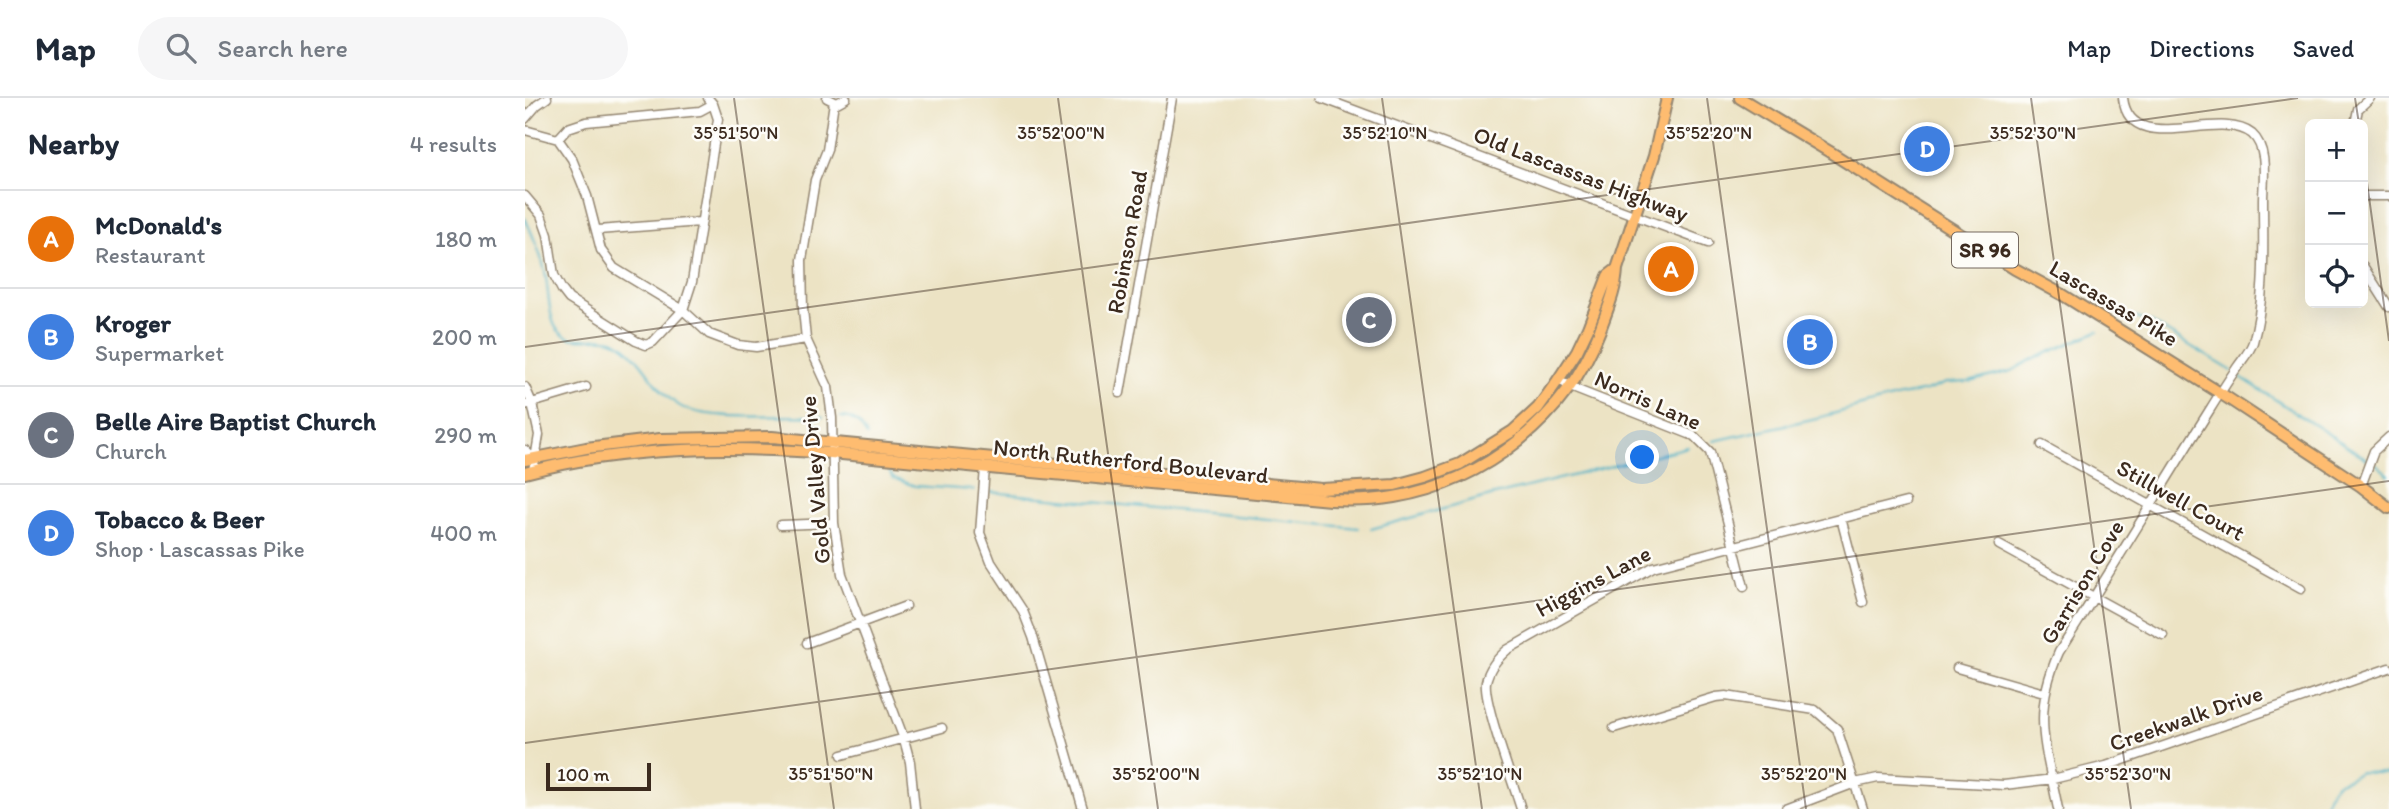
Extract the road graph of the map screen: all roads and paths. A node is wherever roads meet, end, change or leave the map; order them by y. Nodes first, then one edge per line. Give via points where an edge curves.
1 (547, 98) edge
2 (846, 98) edge
3 (1171, 98) edge
4 (1322, 98) edge
5 (1667, 98) edge
6 (1739, 98) edge
7 (2123, 98) edge
8 (2370, 98) edge
9 (831, 100) edge
10 (710, 101) edge
11 (525, 119) edge
12 (2356, 119) edge
13 (525, 130) edge
14 (558, 139) junction
15 (525, 196) edge
16 (2389, 196) edge
17 (2368, 197) edge
18 (1635, 214) junction
19 (700, 222) junction
20 (598, 230) junction
21 (1709, 243) dead end
22 (1617, 269) junction
23 (2368, 274) edge
24 (2389, 307) edge
25 (683, 310) junction
26 (806, 339) junction
27 (1559, 379) junction
28 (525, 387) edge
29 (586, 387) dead end
30 (1570, 387) junction
31 (1120, 393) dead end
32 (2220, 393) junction
33 (528, 404) edge
34 (2389, 437) edge
35 (635, 442) junction
36 (2042, 445) dead end
37 (832, 447) junction
38 (637, 454) junction
39 (528, 456) edge
40 (985, 468) junction
41 (529, 472) edge
42 (2361, 486) junction
43 (1906, 502) dead end
44 (2151, 505) junction
45 (2389, 508) edge
46 (1840, 519) junction
47 (834, 523) junction
48 (781, 525) dead end
49 (1734, 545) junction
50 (1999, 545) dead end
51 (1744, 587) dead end
52 (2301, 589) dead end
53 (2095, 596) junction
54 (1863, 602) dead end
55 (906, 606) dead end
56 (859, 624) junction
57 (2163, 635) dead end
58 (807, 643) dead end
59 (1957, 668) dead end
60 (2389, 668) edge
61 (2045, 693) junction
62 (942, 728) dead end
63 (1614, 728) dead end
64 (904, 739) junction
65 (842, 755) dead end
66 (2053, 779) junction
67 (1856, 783) junction
68 (915, 809) edge
69 (1083, 809) edge
70 (1521, 809) edge
71 (1786, 809) edge
72 (1863, 809) edge
73 (2059, 809) edge

1 - 11 street
2 - 9 street, Gold Valley Drive
3 - 31 street, Robinson Road
4 - 18 street, Old Lascassas Highway
5 - 18 main road, North Rutherford Boulevard
6 - 32 main road, Lascassas Pike / SR 96
7 - 32 street, Garrison Cove via 2138,125 2238,127 2252,135 2263,156 2260,312 2252,346
8 - 12 street via 2358,108
9 - 26 street, Gold Valley Drive via 827,150 815,180 802,260
10 - 14 street via 699,111 586,122 568,128
10 - 19 street via 718,119
13 - 14 street
14 - 20 street via 572,159
15 - 25 street via 541,215 554,275 569,299 646,345
16 - 17 street
18 - 21 street, Old Lascassas Highway
18 - 22 main road, North Rutherford Boulevard
19 - 20 street
19 - 25 street via 692,282
20 - 25 street via 601,250 614,268
22 - 27 main road, North Rutherford Boulevard via 1608,275 1588,328
22 - 30 main road, North Rutherford Boulevard via 1594,346
23 - 24 street
25 - 26 street via 709,334 738,345 756,347
26 - 37 street, Gold Valley Drive via 828,387
27 - 30 street, Norris Lane
27 - 37 main road, North Rutherford Boulevard via 1513,431 1460,464 1395,485 1361,489
28 - 33 street
29 - 33 street
30 - 40 main road, North Rutherford Boulevard via 1529,433 1500,455 1431,488 1395,497 1330,500
30 - 49 street, Norris Lane via 1694,436 1710,452
32 - 42 main road, Lascassas Pike / SR 96
32 - 44 street, Garrison Cove
33 - 39 street via 539,435
34 - 42 street via 2374,451
35 - 37 main road, North Rutherford Boulevard via 734,436
35 - 38 main road
35 - 39 main road, North Rutherford Boulevard
36 - 44 street, Stillwell Court
37 - 38 main road, North Rutherford Boulevard
37 - 40 main road, North Rutherford Boulevard
37 - 47 street, Gold Valley Drive
38 - 41 main road, North Rutherford Boulevard
39 - 41 street
40 - 69 street via 980,533 1033,637
42 - 45 main road, Lascassas Pike / SR 96
43 - 46 street, Higgins Lane
44 - 52 street, Stillwell Court
44 - 53 street, Garrison Cove
46 - 49 street, Higgins Lane
46 - 54 street
47 - 48 street
47 - 56 street, Gold Valley Drive via 842,574
49 - 51 street, Norris Lane
49 - 70 street, Higgins Lane via 1653,567 1507,650 1494,662 1486,683 1489,703
50 - 53 street
53 - 57 street
53 - 61 street, Garrison Cove via 2059,652
55 - 56 street
56 - 58 street
56 - 64 street, Gold Valley Drive
59 - 61 street
60 - 66 street, Creekwalk Drive via 2106,766
61 - 66 street, Garrison Cove via 2042,723
62 - 64 street
63 - 67 street via 1726,696 1815,710 1837,729
64 - 65 street
64 - 68 street, Gold Valley Drive
66 - 67 street, Creekwalk Drive via 2004,785 1878,778
66 - 73 street, Garrison Cove
67 - 71 street, Creekwalk Drive
67 - 72 street

